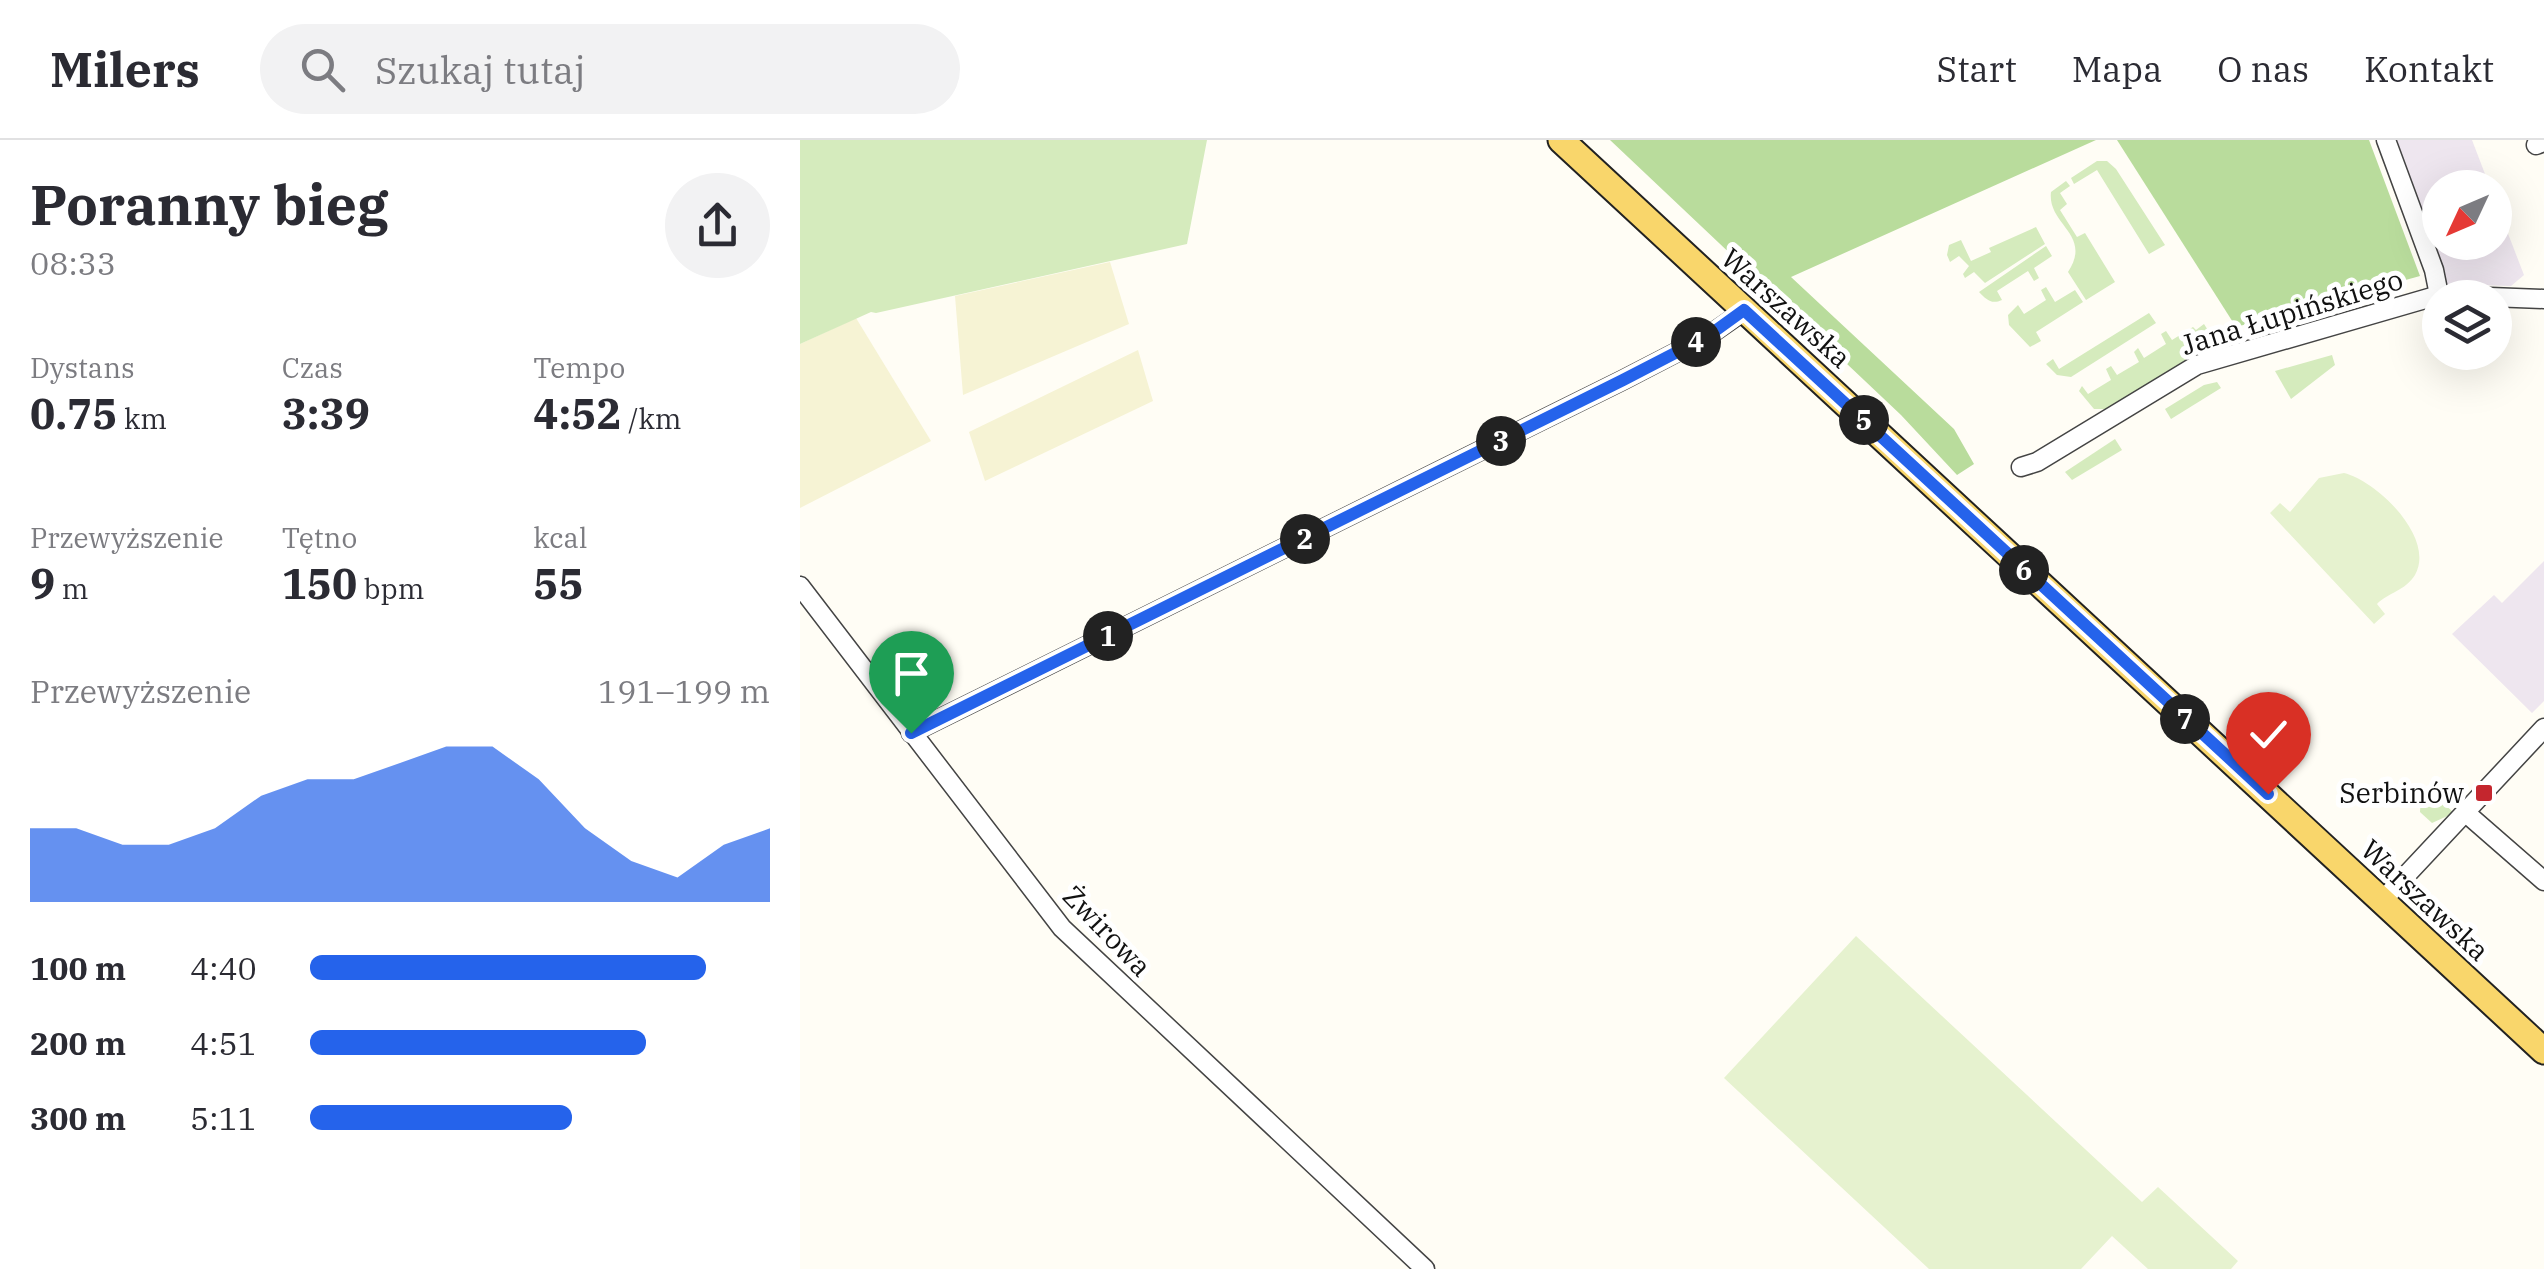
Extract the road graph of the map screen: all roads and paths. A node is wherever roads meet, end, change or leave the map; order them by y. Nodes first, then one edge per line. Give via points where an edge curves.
1 (1561, 140) edge
2 (2386, 140) edge
3 (2436, 280) edge
4 (2512, 298) edge
5 (2544, 299) edge
6 (2422, 300) edge
7 (1744, 310) junction
8 (2021, 467) dead end
9 (800, 586) edge
10 (2544, 728) edge
11 (911, 733) junction
12 (2466, 812) junction
13 (2544, 881) edge
14 (2382, 901) junction
15 (2544, 1051) edge
16 (1425, 1269) edge

1 - 7 main road, Warszawska
2 - 3 street
4 - 5 street, Jana Łupińskiego
6 - 8 street, Jana Łupińskiego via 2198,365
7 - 11 street via 1623,380
7 - 14 main road, Warszawska
9 - 11 street, Żwirowa
10 - 12 street
11 - 16 street, Żwirowa via 1072,939
12 - 13 street
12 - 14 street
14 - 15 main road, Warszawska

